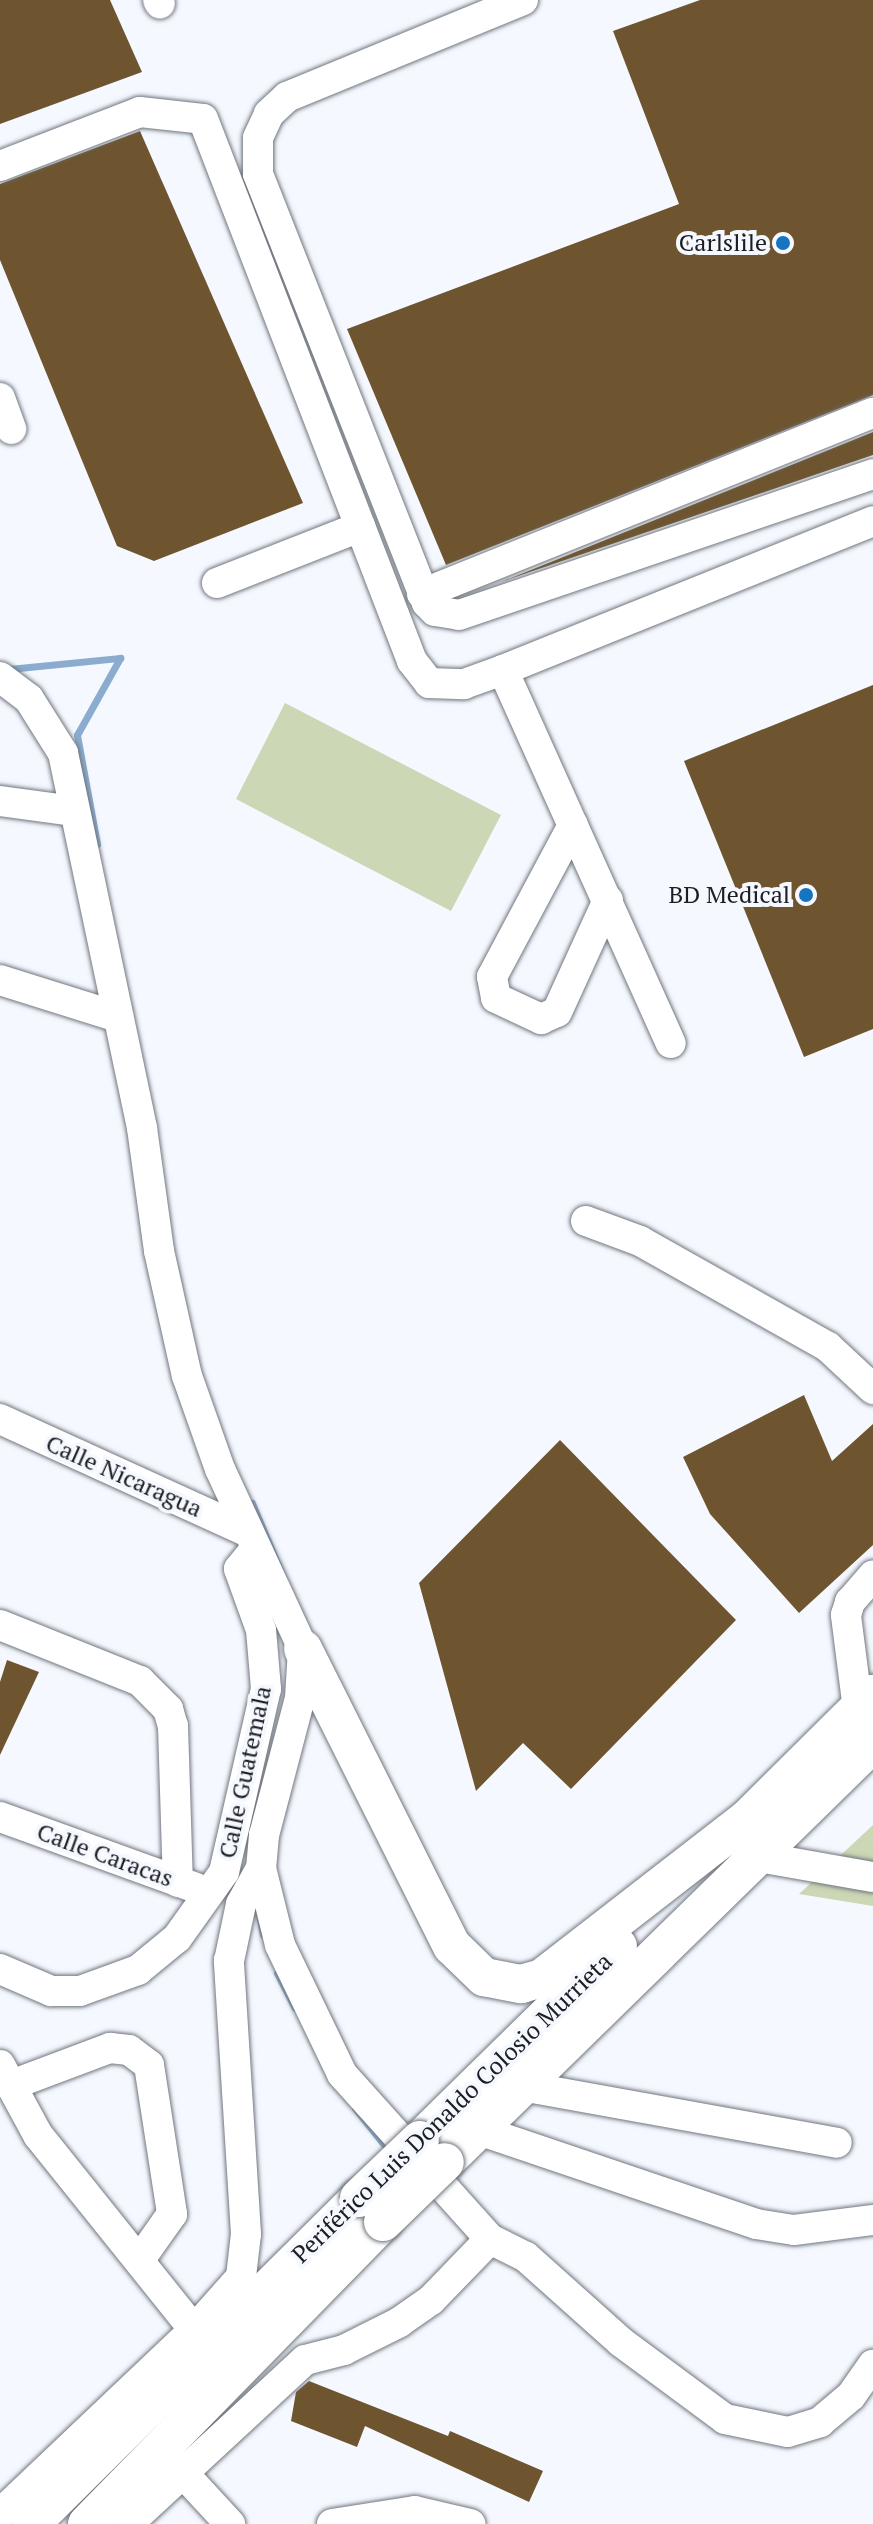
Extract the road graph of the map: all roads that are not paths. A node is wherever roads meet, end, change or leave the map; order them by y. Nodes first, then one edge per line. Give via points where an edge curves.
1 (523, 0) edge
2 (0, 166) edge
3 (0, 398) edge
4 (873, 413) edge
5 (11, 429) dead end
6 (873, 474) edge
7 (873, 521) edge
8 (360, 527) junction
9 (217, 583) dead end
10 (422, 594) junction
11 (503, 670) junction
12 (0, 677) edge
13 (0, 801) edge
14 (74, 811) junction
15 (573, 825) junction
16 (608, 900) junction
17 (0, 980) edge
18 (118, 1017) junction
19 (671, 1043) dead end
20 (586, 1221) dead end
21 (873, 1389) edge
22 (0, 1419) edge
23 (252, 1540) junction
24 (873, 1576) edge
25 (0, 1625) edge
26 (303, 1649) junction
27 (867, 1725) edge
28 (0, 1817) edge
29 (747, 1819) junction
30 (759, 1857) junction
31 (261, 1868) junction
32 (873, 1877) edge
33 (178, 1882) junction
34 (210, 1892) junction
35 (0, 1969) edge
36 (7, 2075) edge
37 (483, 2078) junction
38 (522, 2087) junction
39 (478, 2130) junction
40 (436, 2140) junction
41 (837, 2143) dead end
42 (873, 2220) edge
43 (490, 2239) junction
44 (141, 2258) junction
45 (264, 2317) junction
46 (194, 2330) junction
47 (305, 2360) junction
48 (873, 2365) edge
49 (182, 2472) junction
50 (14, 2515) edge
51 (87, 2524) edge
52 (128, 2524) edge
53 (230, 2524) edge
54 (332, 2524) edge
55 (470, 2524) edge

1 - 10 street via 297,91 269,114 258,138 258,174
2 - 8 street via 140,112 203,119
3 - 5 street
4 - 10 street
6 - 10 street via 459,615 435,611
7 - 11 street
8 - 9 street
8 - 11 street via 418,673 443,686
11 - 15 street
12 - 14 street via 29,699 63,753
13 - 14 street
14 - 18 street
15 - 16 street
15 - 16 street via 492,977 496,998 541,1019 557,1012
16 - 19 street
17 - 18 street
18 - 23 street via 187,1376
20 - 21 street via 640,1241 828,1347
22 - 23 street, Calle Nicaragua
23 - 26 street
23 - 34 street, Calle Guatemala via 239,1569 261,1630 266,1689 224,1872
24 - 27 street via 850,1602 846,1615
25 - 33 street via 140,1681 168,1709 173,1726
26 - 29 main road via 452,1946 484,1977 521,1984 542,1978
26 - 31 street via 300,1698 264,1835
27 - 29 main road, Periférico Luis Donaldo Colosio Murrieta
27 - 30 main road, Periférico Luis Donaldo Colosio Murrieta
28 - 33 street, Calle Caracas
29 - 37 main road, Periférico Luis Donaldo Colosio Murrieta
30 - 32 street
30 - 38 main road, Periférico Luis Donaldo Colosio Murrieta
31 - 43 street via 280,1945 342,2074
31 - 46 street via 241,1904 229,1961 246,2257 241,2277
33 - 34 street, Calle Caracas
34 - 35 street, Calle Guatemala via 177,1938 138,1970 80,1991 51,1991
36 - 44 street via 38,2135
36 - 44 street via 110,2048 129,2050 149,2065 172,2214
37 - 38 street
37 - 40 main road, Periférico Luis Donaldo Colosio Murrieta
38 - 39 main road, Periférico Luis Donaldo Colosio Murrieta
38 - 41 street
39 - 40 main road, Periférico Luis Donaldo Colosio Murrieta
39 - 42 street via 756,2224 794,2230
40 - 45 main road, Periférico Luis Donaldo Colosio Murrieta, bridge
43 - 47 street via 431,2300 400,2322 344,2350
43 - 48 street via 526,2257 656,2370 725,2419 788,2432 820,2422 851,2396
44 - 46 street
45 - 47 street
45 - 50 main road, Periférico Luis Donaldo Colosio Murrieta
45 - 51 main road, Periférico Luis Donaldo Colosio Murrieta
46 - 50 street
47 - 49 street
49 - 52 street
49 - 53 street
54 - 55 street via 415,2511

